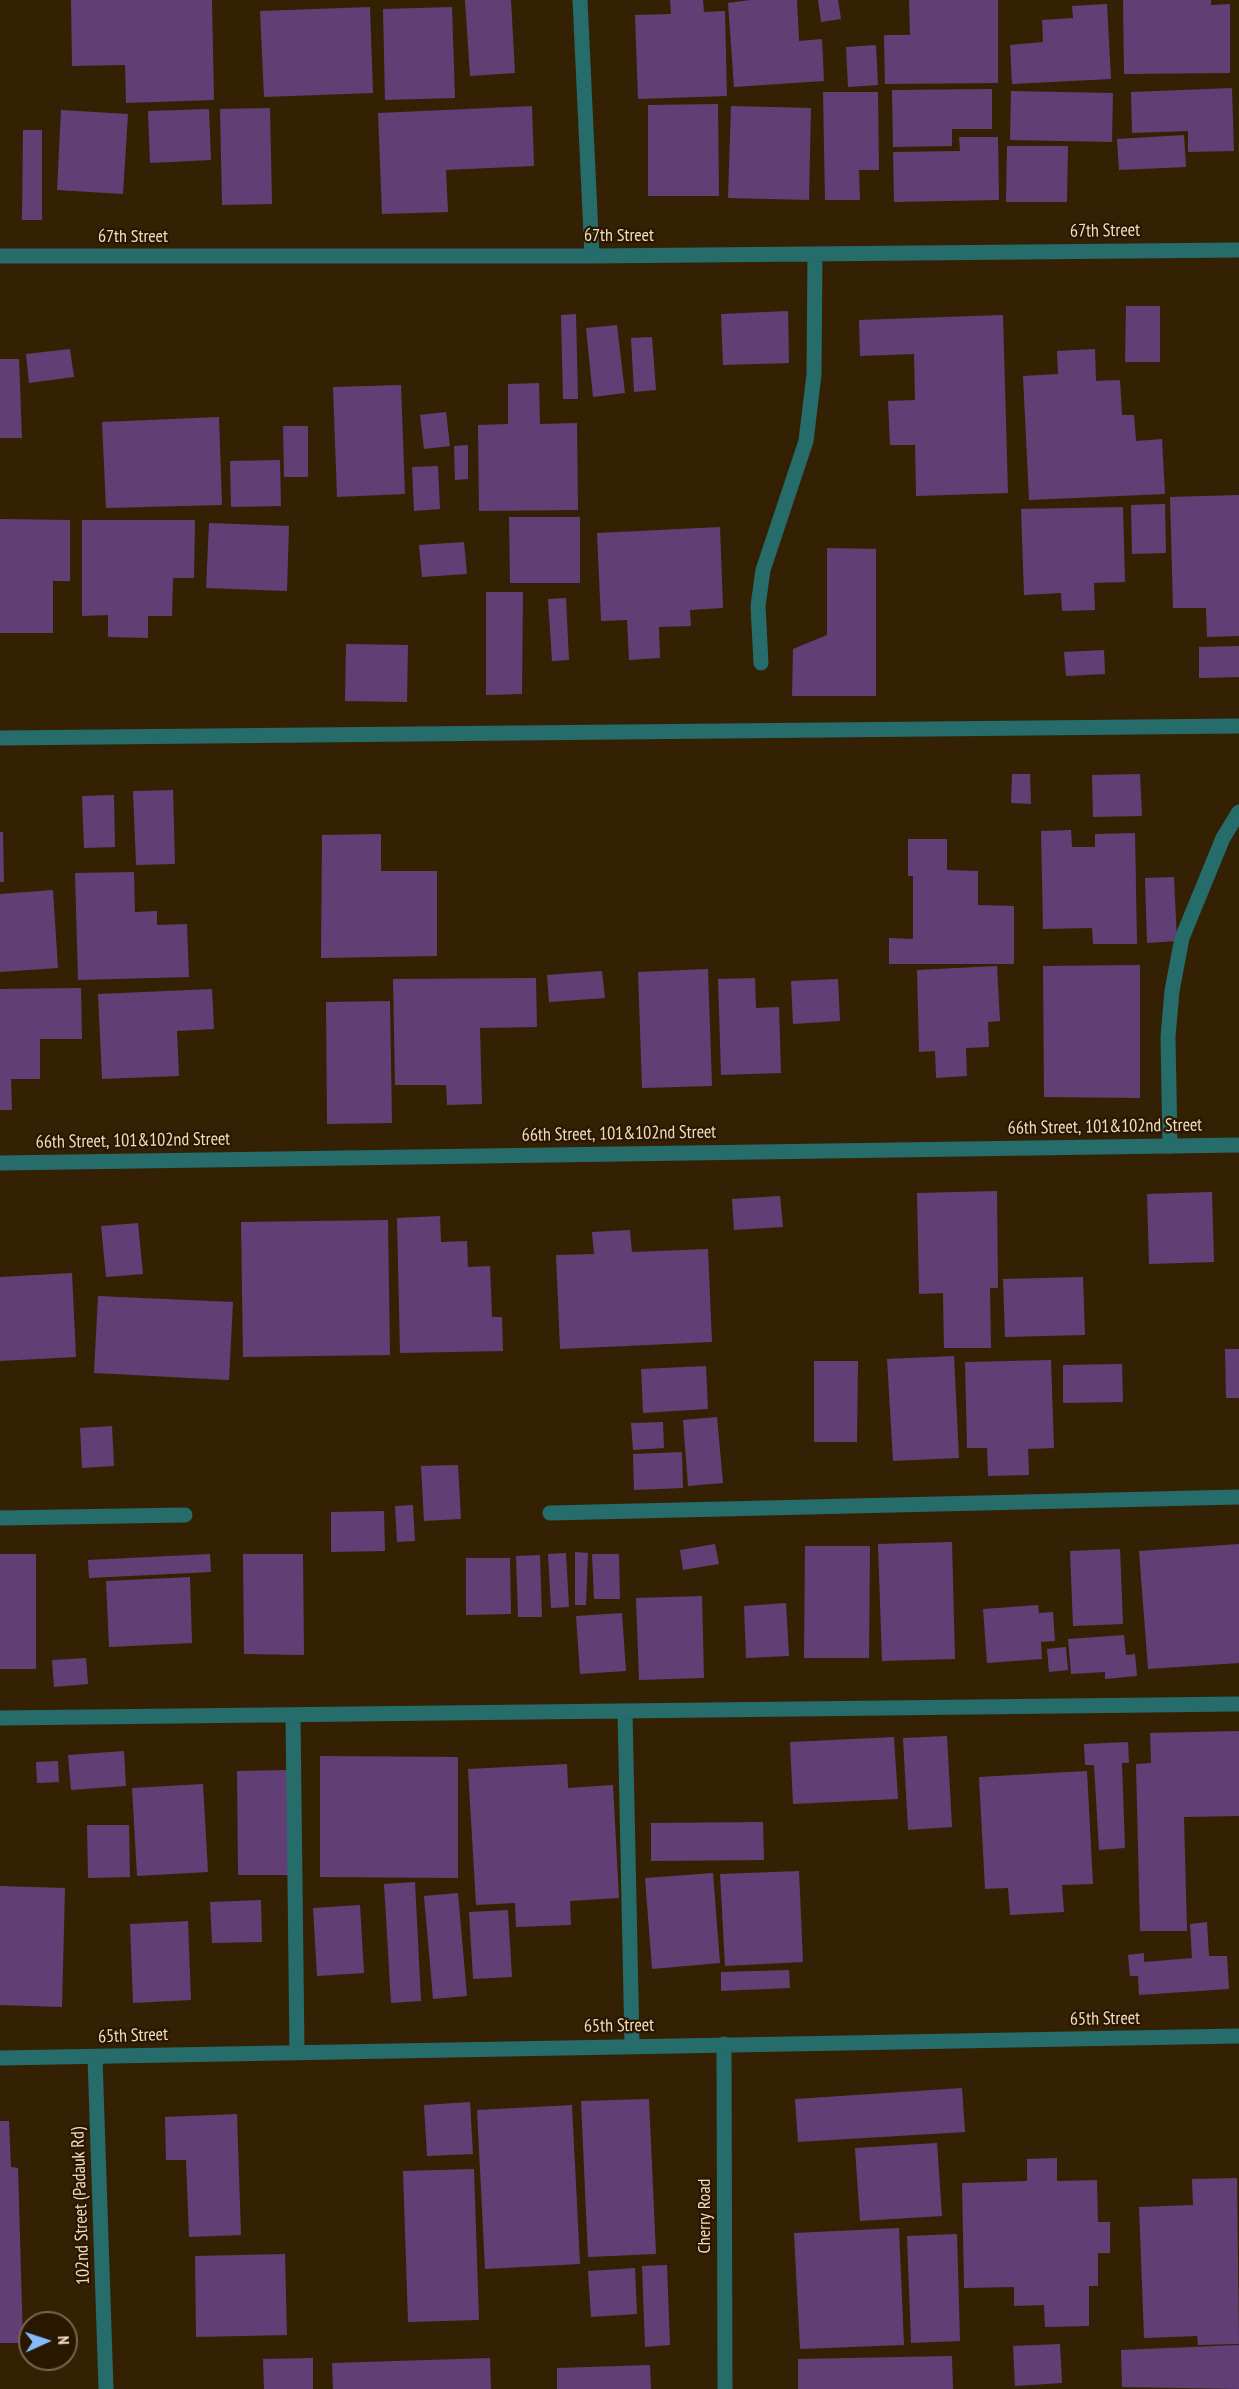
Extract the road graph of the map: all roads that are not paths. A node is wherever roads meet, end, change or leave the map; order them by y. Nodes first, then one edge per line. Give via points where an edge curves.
1 (580, 0) edge
2 (1239, 249) edge
3 (815, 254) junction
4 (0, 256) edge
5 (592, 256) junction
6 (761, 663) dead end
7 (1239, 726) edge
8 (0, 738) edge
9 (1239, 812) edge
10 (1239, 1145) edge
11 (1170, 1146) junction
12 (0, 1163) edge
13 (1239, 1497) edge
14 (550, 1513) dead end
15 (185, 1515) dead end
16 (0, 1518) edge
17 (1239, 1704) edge
18 (625, 1711) junction
19 (293, 1715) junction
20 (0, 1718) edge
21 (1239, 2036) edge
22 (724, 2044) junction
23 (632, 2045) junction
24 (297, 2051) junction
25 (94, 2056) junction
26 (0, 2058) edge
27 (106, 2389) edge
28 (725, 2389) edge

1 - 5 street
2 - 3 street, 67th Street
3 - 5 street, 67th Street
3 - 6 street via 814,374 807,430 763,570 758,606
4 - 5 street, 67th Street
7 - 8 street
9 - 11 street via 1223,838 1182,938 1168,1037
10 - 11 street, 66th Street, 101&102nd Street
11 - 12 street, 66th Street, 101&102nd Street
13 - 14 street
15 - 16 street
17 - 18 street
18 - 19 street
18 - 23 street
19 - 20 street
19 - 24 street
21 - 22 street, 65th Street
22 - 23 street, 65th Street
22 - 28 street, Cherry Road
23 - 24 street, 65th Street
24 - 25 street, 65th Street
25 - 26 street, 65th Street
25 - 27 street, 102nd Street (Padauk Rd)

